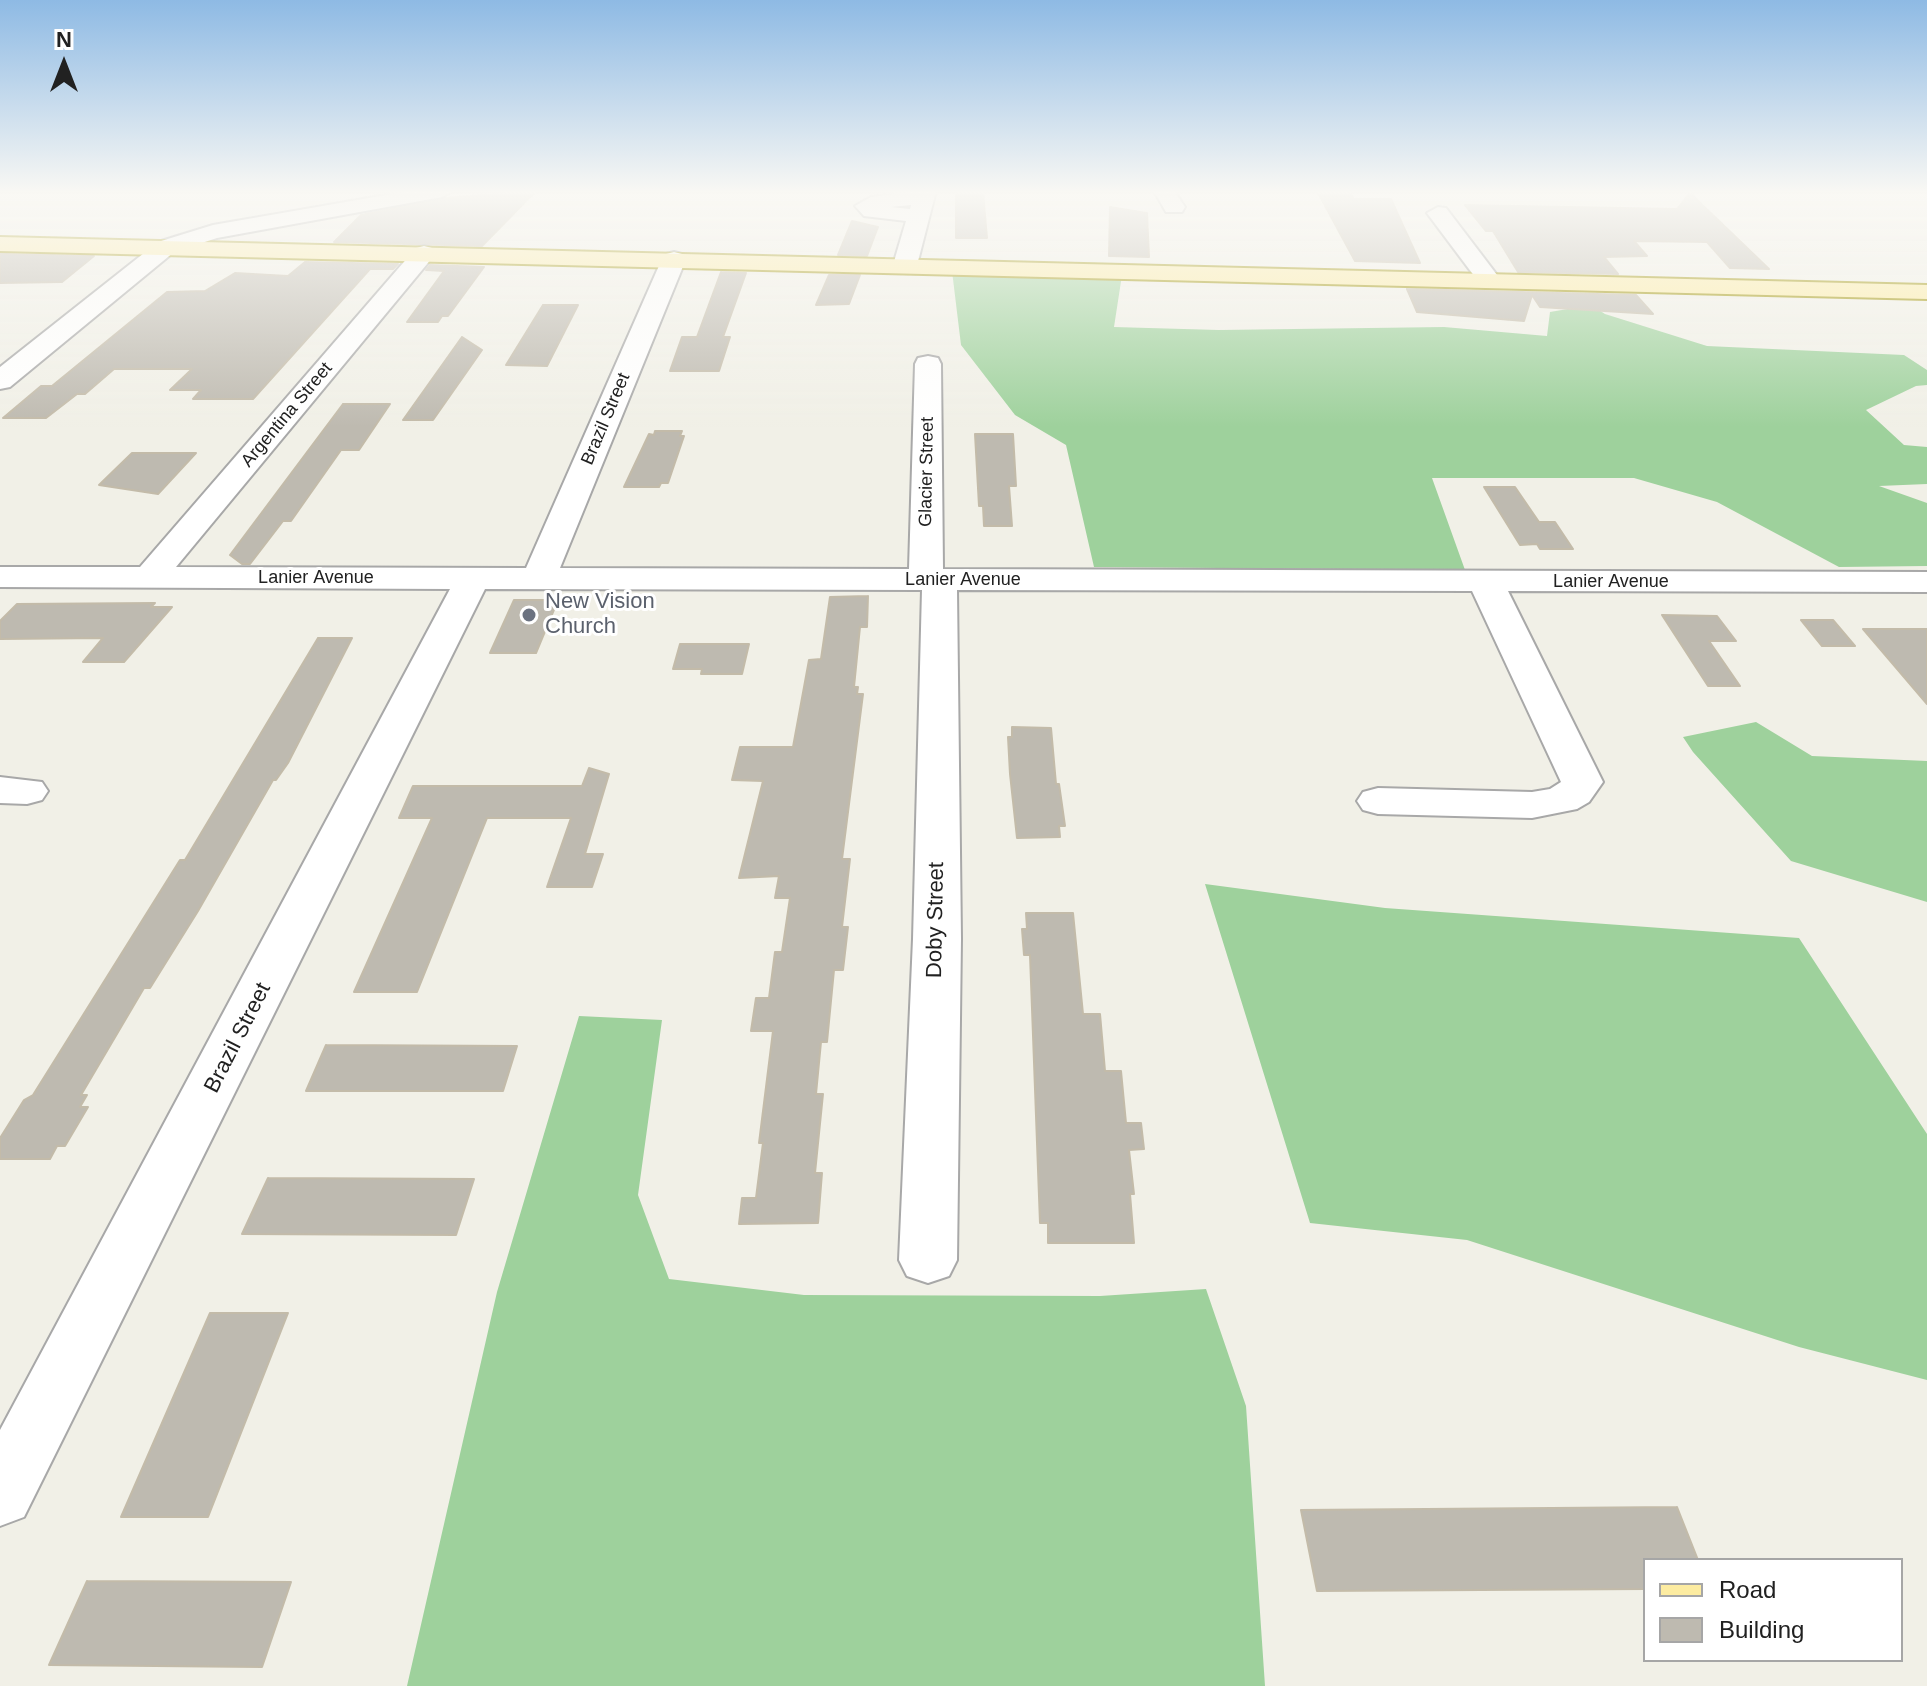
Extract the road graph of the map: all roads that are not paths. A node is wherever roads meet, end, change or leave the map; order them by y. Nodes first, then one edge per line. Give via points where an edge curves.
1 (138, 270) edge
2 (410, 270) edge
3 (669, 270) edge
4 (1087, 270) edge
5 (1481, 270) edge
6 (1489, 280) junction
7 (1927, 292) edge
8 (928, 364) dead end
9 (0, 381) edge
10 (0, 577) edge
11 (150, 577) junction
12 (473, 578) junction
13 (538, 579) junction
14 (933, 580) junction
15 (1485, 581) junction
16 (1927, 582) edge
17 (1378, 801) dead end
18 (928, 1260) dead end
19 (0, 1496) edge

1 - 9 street
2 - 11 street, Argentina Street
3 - 13 street, Brazil Street
4 - 6 main road
5 - 6 street
6 - 7 main road
8 - 14 street, Glacier Street
10 - 11 street, Lanier Avenue
11 - 12 street, Lanier Avenue
12 - 13 street, Lanier Avenue
12 - 19 street, Brazil Street
13 - 14 street, Lanier Avenue
14 - 15 street, Lanier Avenue
14 - 18 street, Doby Street via 937,939
15 - 16 street, Lanier Avenue
15 - 17 street via 1582,782 1562,800 1532,805

